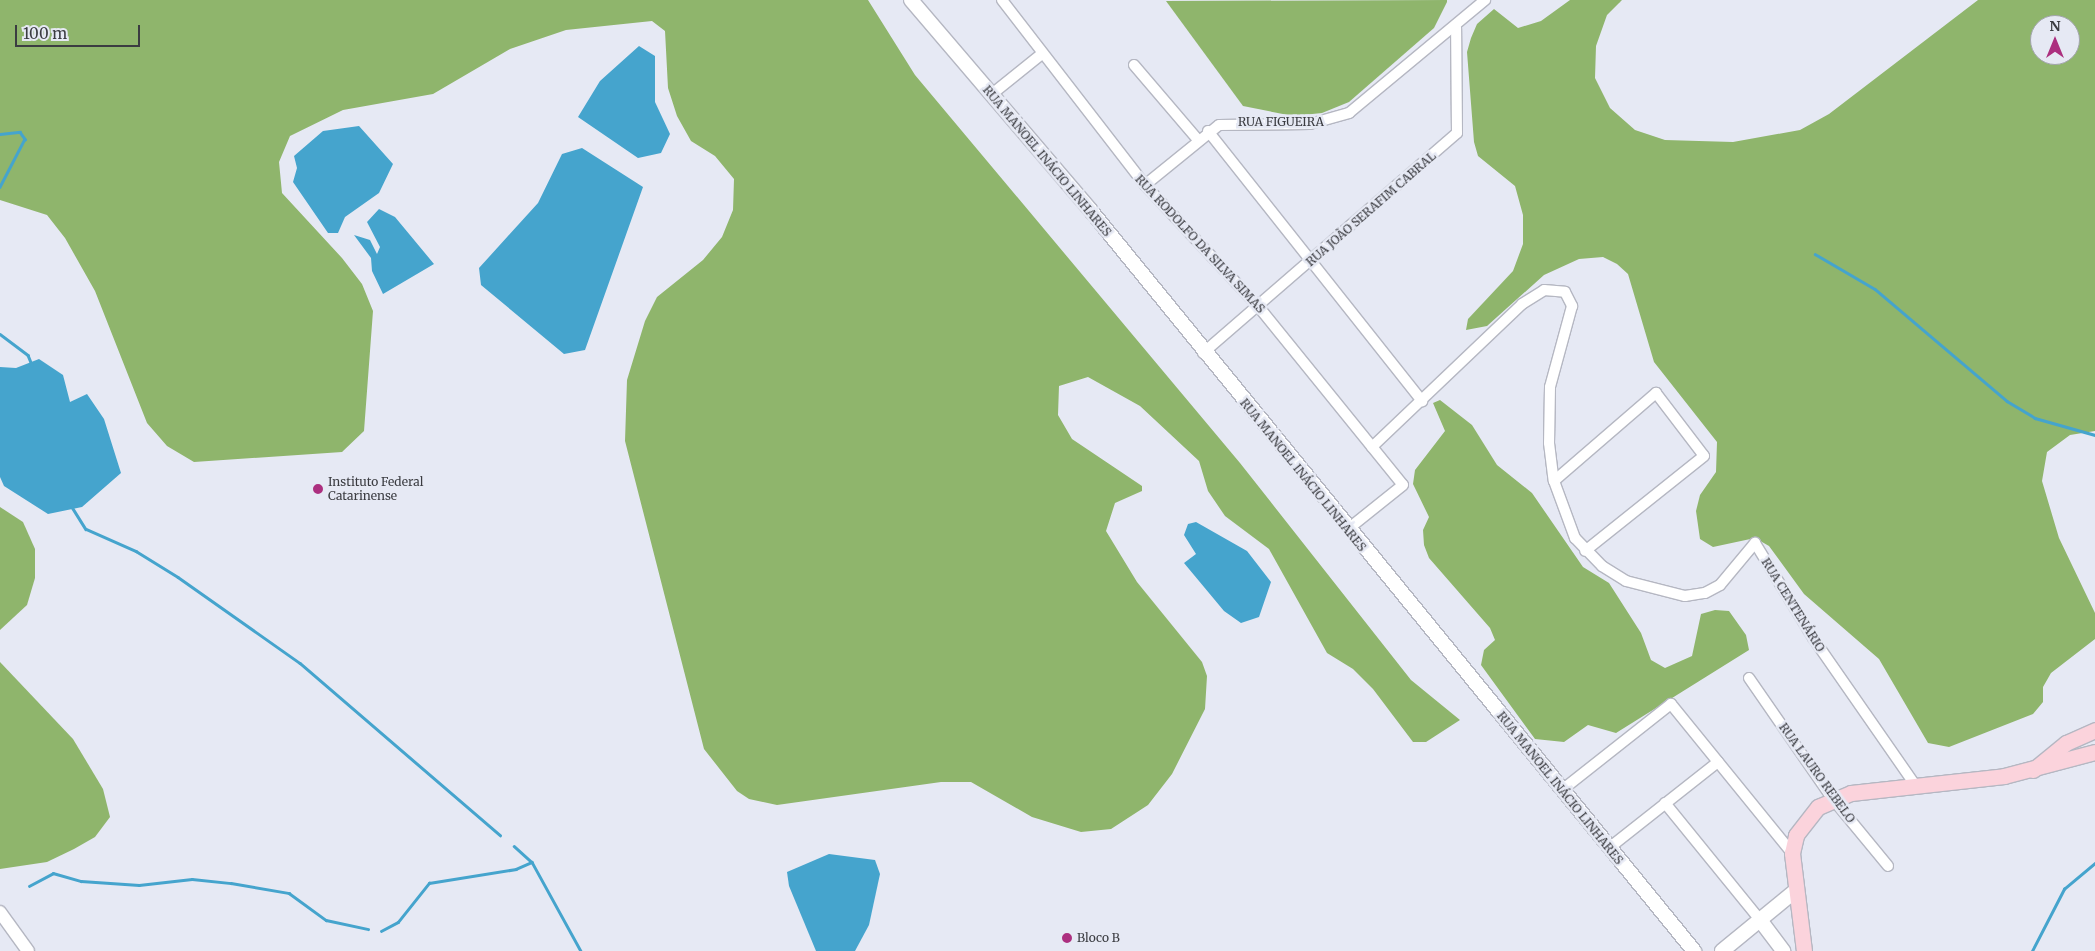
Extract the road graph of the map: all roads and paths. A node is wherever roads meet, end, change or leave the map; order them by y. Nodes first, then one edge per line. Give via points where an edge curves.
1 (911, 0) edge
2 (1002, 0) edge
3 (1485, 0) edge
4 (1471, 5) edge
5 (1456, 28) junction
6 (1043, 53) junction
7 (1134, 65) dead end
8 (992, 94) junction
9 (1208, 131) junction
10 (1198, 140) junction
11 (1145, 185) junction
12 (1308, 262) junction
13 (1258, 306) junction
14 (1204, 352) junction
15 (1422, 401) junction
16 (1372, 447) junction
17 (1554, 481) junction
18 (1348, 529) junction
19 (1585, 551) junction
20 (1749, 678) dead end
21 (2095, 730) edge
22 (2078, 737) junction
23 (2090, 754) edge
24 (1718, 762) junction
25 (2033, 770) junction
26 (1915, 785) junction
27 (1562, 790) junction
28 (1832, 798) junction
29 (1665, 803) junction
30 (1609, 848) junction
31 (1792, 852) junction
32 (1888, 866) dead end
33 (1795, 891) junction
34 (0, 912) edge
35 (1760, 920) junction
36 (28, 951) edge
37 (1694, 951) edge
38 (1722, 951) edge
39 (1783, 951) edge
40 (1804, 951) edge

1 - 8 main road, RUA MANOEL INÁCIO LINHARES
2 - 6 street, RUA RODOLFO DA SILVA SIMAS
3 - 4 street, RUA FIGUEIRA
4 - 5 street, RUA FIGUEIRA
5 - 9 street, RUA FIGUEIRA via 1362,106 1336,120 1233,122
5 - 12 street, RUA JOÃO SERAFIM CABRAL via 1457,133
6 - 8 street
6 - 11 street, RUA RODOLFO DA SILVA SIMAS
7 - 10 street
8 - 14 main road, RUA MANOEL INÁCIO LINHARES
9 - 10 street, RUA FIGUEIRA
9 - 12 street
10 - 11 street, RUA FIGUEIRA
11 - 13 street, RUA RODOLFO DA SILVA SIMAS
12 - 13 street, RUA JOÃO SERAFIM CABRAL
12 - 15 street
13 - 14 street, RUA JOÃO SERAFIM CABRAL
13 - 16 street, RUA RODOLFO DA SILVA SIMAS
14 - 18 main road, RUA MANOEL INÁCIO LINHARES
15 - 16 street
15 - 17 street, RUA CENTENÁRIO via 1531,297 1552,289 1568,294 1572,306 1550,387
16 - 18 street, RUA RODOLFO DA SILVA SIMAS via 1402,485
17 - 19 street, RUA CENTENÁRIO via 1568,525
17 - 19 street via 1656,393 1704,456
18 - 27 main road, RUA MANOEL INÁCIO LINHARES
19 - 26 street, RUA CENTENÁRIO via 1635,586 1685,596 1705,593 1720,585 1755,544 1813,638
20 - 28 street, RUA LAURO REBELO
21 - 22 main road
22 - 23 main road via 2078,749
22 - 25 main road
23 - 25 main road
24 - 27 street via 1672,704
24 - 29 street
24 - 31 street
25 - 26 main road
26 - 28 main road
27 - 30 main road, RUA MANOEL INÁCIO LINHARES
28 - 31 main road via 1806,818
28 - 32 street, RUA LAURO REBELO
29 - 30 street
29 - 35 street
30 - 37 main road, RUA MANOEL INÁCIO LINHARES
31 - 33 main road
33 - 35 main road
33 - 40 main road
34 - 36 street
35 - 38 main road
35 - 39 main road

